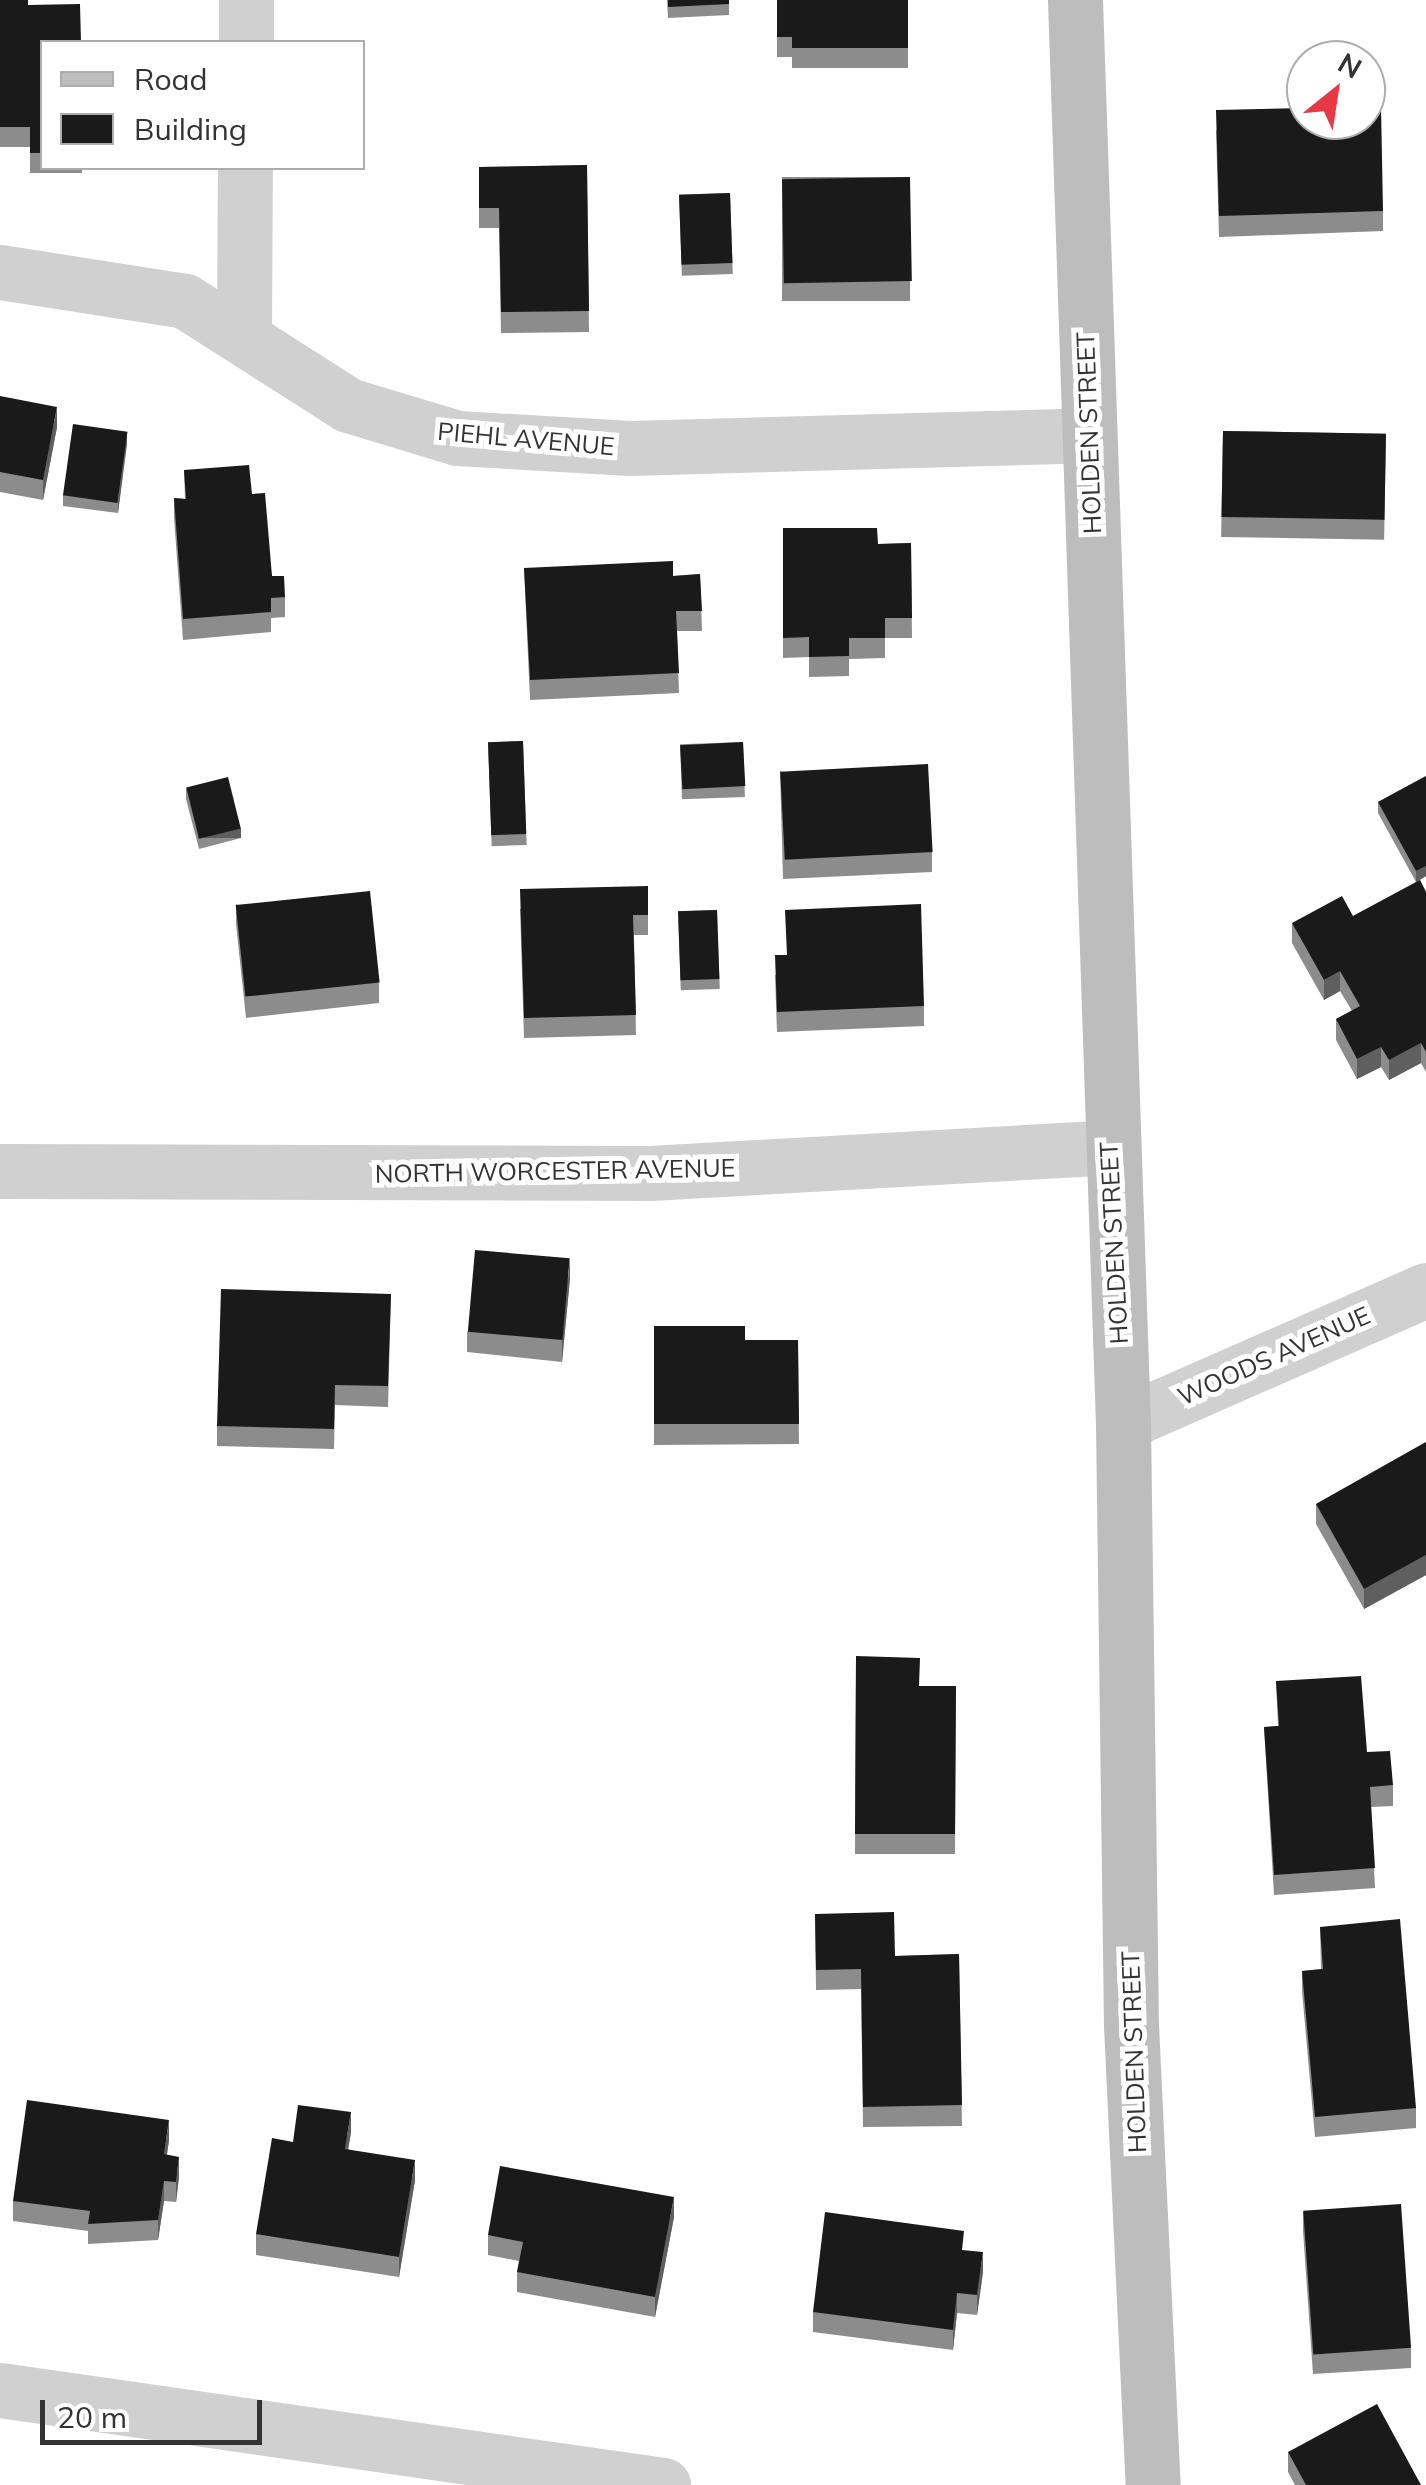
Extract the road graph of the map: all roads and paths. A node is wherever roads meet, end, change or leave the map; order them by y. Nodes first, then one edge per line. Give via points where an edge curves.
1 (246, 0) edge
2 (1075, 0) edge
3 (246, 40) edge
4 (245, 170) edge
5 (0, 272) edge
6 (244, 334) junction
7 (1089, 435) junction
8 (1110, 1147) junction
9 (0, 1171) edge
10 (1426, 1290) edge
11 (1123, 1423) junction
12 (0, 2390) edge
13 (662, 2485) edge
14 (1153, 2485) edge

1 - 3 street
2 - 7 main road, HOLDEN STREET
4 - 6 street
5 - 6 street, PIEHL AVENUE via 185,301
6 - 7 street, PIEHL AVENUE via 348,405 457,438 630,448
7 - 8 main road, HOLDEN STREET
8 - 9 street, NORTH WORCESTER AVENUE via 650,1173
8 - 11 main road, HOLDEN STREET
10 - 11 street, WOODS AVENUE
11 - 14 main road, HOLDEN STREET via 1131,2025
12 - 13 street

